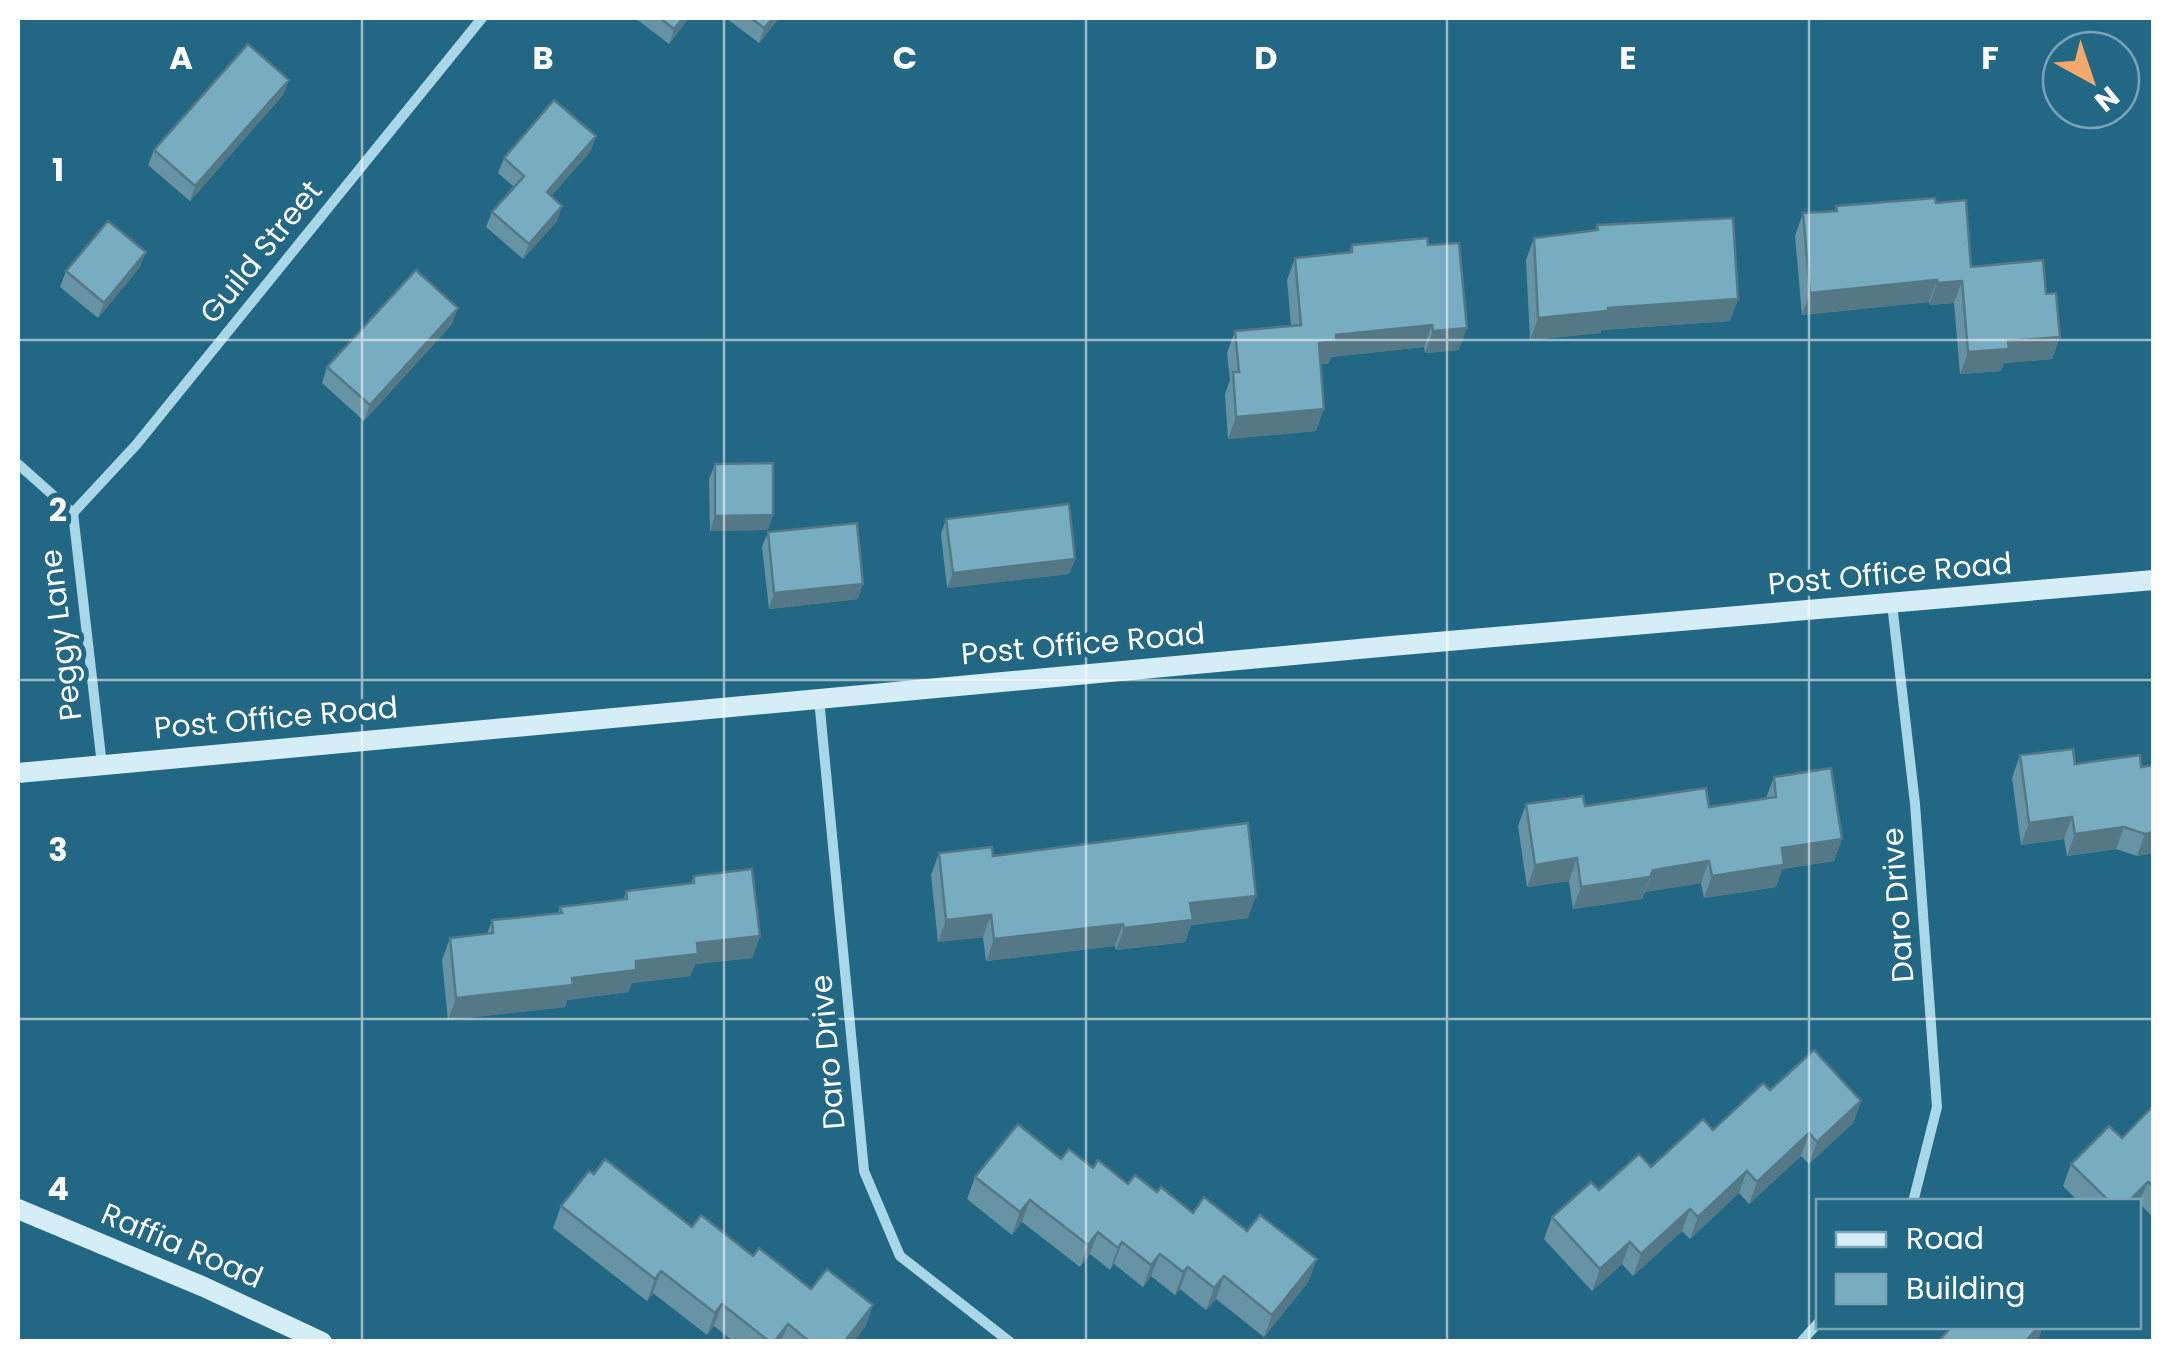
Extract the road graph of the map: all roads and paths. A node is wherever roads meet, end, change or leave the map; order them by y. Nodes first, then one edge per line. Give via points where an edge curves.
1 (482, 18) edge
2 (18, 464) edge
3 (72, 513) junction
4 (2154, 580) edge
5 (1892, 604) junction
6 (819, 698) junction
7 (102, 764) junction
8 (18, 772) edge
9 (1914, 1199) edge
10 (18, 1209) edge
11 (322, 1342) edge
12 (1010, 1342) edge

1 - 3 street, Guild Street via 136,445
2 - 3 street, Peggy Lane
3 - 7 street, Peggy Lane
4 - 5 street, Post Office Road
5 - 6 street, Post Office Road
5 - 9 street, Daro Drive via 1916,804 1937,1107
6 - 7 street, Post Office Road
6 - 12 street, Daro Drive via 864,1171 900,1256
7 - 8 street, Post Office Road
10 - 11 street, Raffia Road

